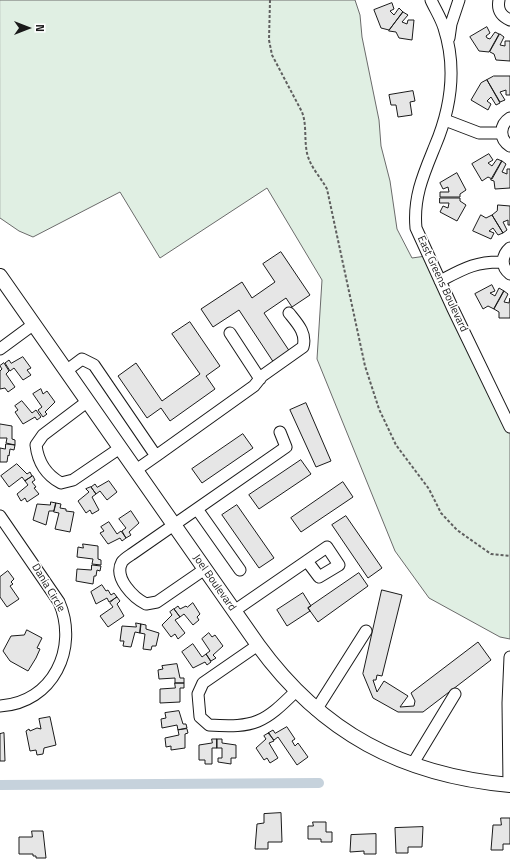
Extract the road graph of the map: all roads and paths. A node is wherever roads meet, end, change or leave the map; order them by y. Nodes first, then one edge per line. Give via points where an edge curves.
1 (270, 0) edge
2 (431, 0) edge
3 (459, 0) edge
4 (499, 0) edge
5 (510, 20) edge
6 (448, 43) junction
7 (510, 118) edge
8 (445, 120) junction
9 (501, 133) junction
10 (510, 146) edge
11 (510, 248) edge
12 (503, 262) junction
13 (510, 274) edge
14 (0, 276) edge
15 (440, 281) junction
16 (290, 313) dead end
17 (34, 324) junction
18 (230, 333) dead end
19 (0, 349) edge
20 (66, 371) junction
21 (260, 379) junction
22 (88, 401) junction
23 (510, 427) edge
24 (280, 432) dead end
25 (120, 448) junction
26 (156, 456) junction
27 (136, 470) junction
28 (197, 508) junction
29 (0, 516) edge
30 (174, 524) junction
31 (510, 556) edge
32 (307, 561) dead end
33 (205, 569) junction
34 (240, 570) dead end
35 (234, 611) junction
36 (366, 631) dead end
37 (258, 645) junction
38 (510, 656) edge
39 (296, 691) junction
40 (455, 694) dead end
41 (0, 706) edge
42 (316, 710) junction
43 (509, 734) edge
44 (412, 765) junction
45 (510, 785) edge

1 - 31 path via 269,40 272,55 302,112 311,165 327,189 364,366 379,409 396,445 429,489 448,522 491,554
2 - 6 street, East Greens Boulevard via 444,26
3 - 6 street, East Greens Boulevard
4 - 5 street via 499,10
6 - 8 street, East Greens Boulevard via 452,85
7 - 9 street via 504,123
8 - 9 street via 479,133
8 - 15 street, East Greens Boulevard via 421,179 415,215 421,240
9 - 10 street
11 - 12 street
12 - 13 street
12 - 15 street via 472,265
14 - 17 main road, Joel Boulevard
15 - 23 street, East Greens Boulevard
16 - 21 street via 304,333 303,347
17 - 19 street
17 - 20 main road, Joel Boulevard
18 - 21 street
20 - 22 main road, Joel Boulevard
20 - 26 street via 82,359 94,365
21 - 26 street via 254,386
22 - 25 main road, Joel Boulevard
22 - 25 street via 42,435 36,445 38,458 51,478 61,483 73,480
24 - 28 street via 286,447
25 - 27 main road, Joel Boulevard
26 - 27 street
27 - 30 main road, Joel Boulevard
28 - 30 street
28 - 34 street
29 - 41 street, Dania Circle via 59,602 67,634 62,661 47,684 30,697
30 - 33 main road, Joel Boulevard
30 - 33 street via 122,562 120,573 124,583 136,599 146,604 157,602
32 - 35 street
33 - 35 main road, Joel Boulevard
35 - 37 main road, Joel Boulevard
36 - 42 street
37 - 39 main road, Joel Boulevard
37 - 39 street via 203,683 198,694 200,717 209,725 246,725 257,722 283,704
38 - 43 street
39 - 42 main road, Joel Boulevard
40 - 44 street
42 - 44 main road, Joel Boulevard via 377,750
43 - 45 street
44 - 45 main road, Joel Boulevard via 449,776

